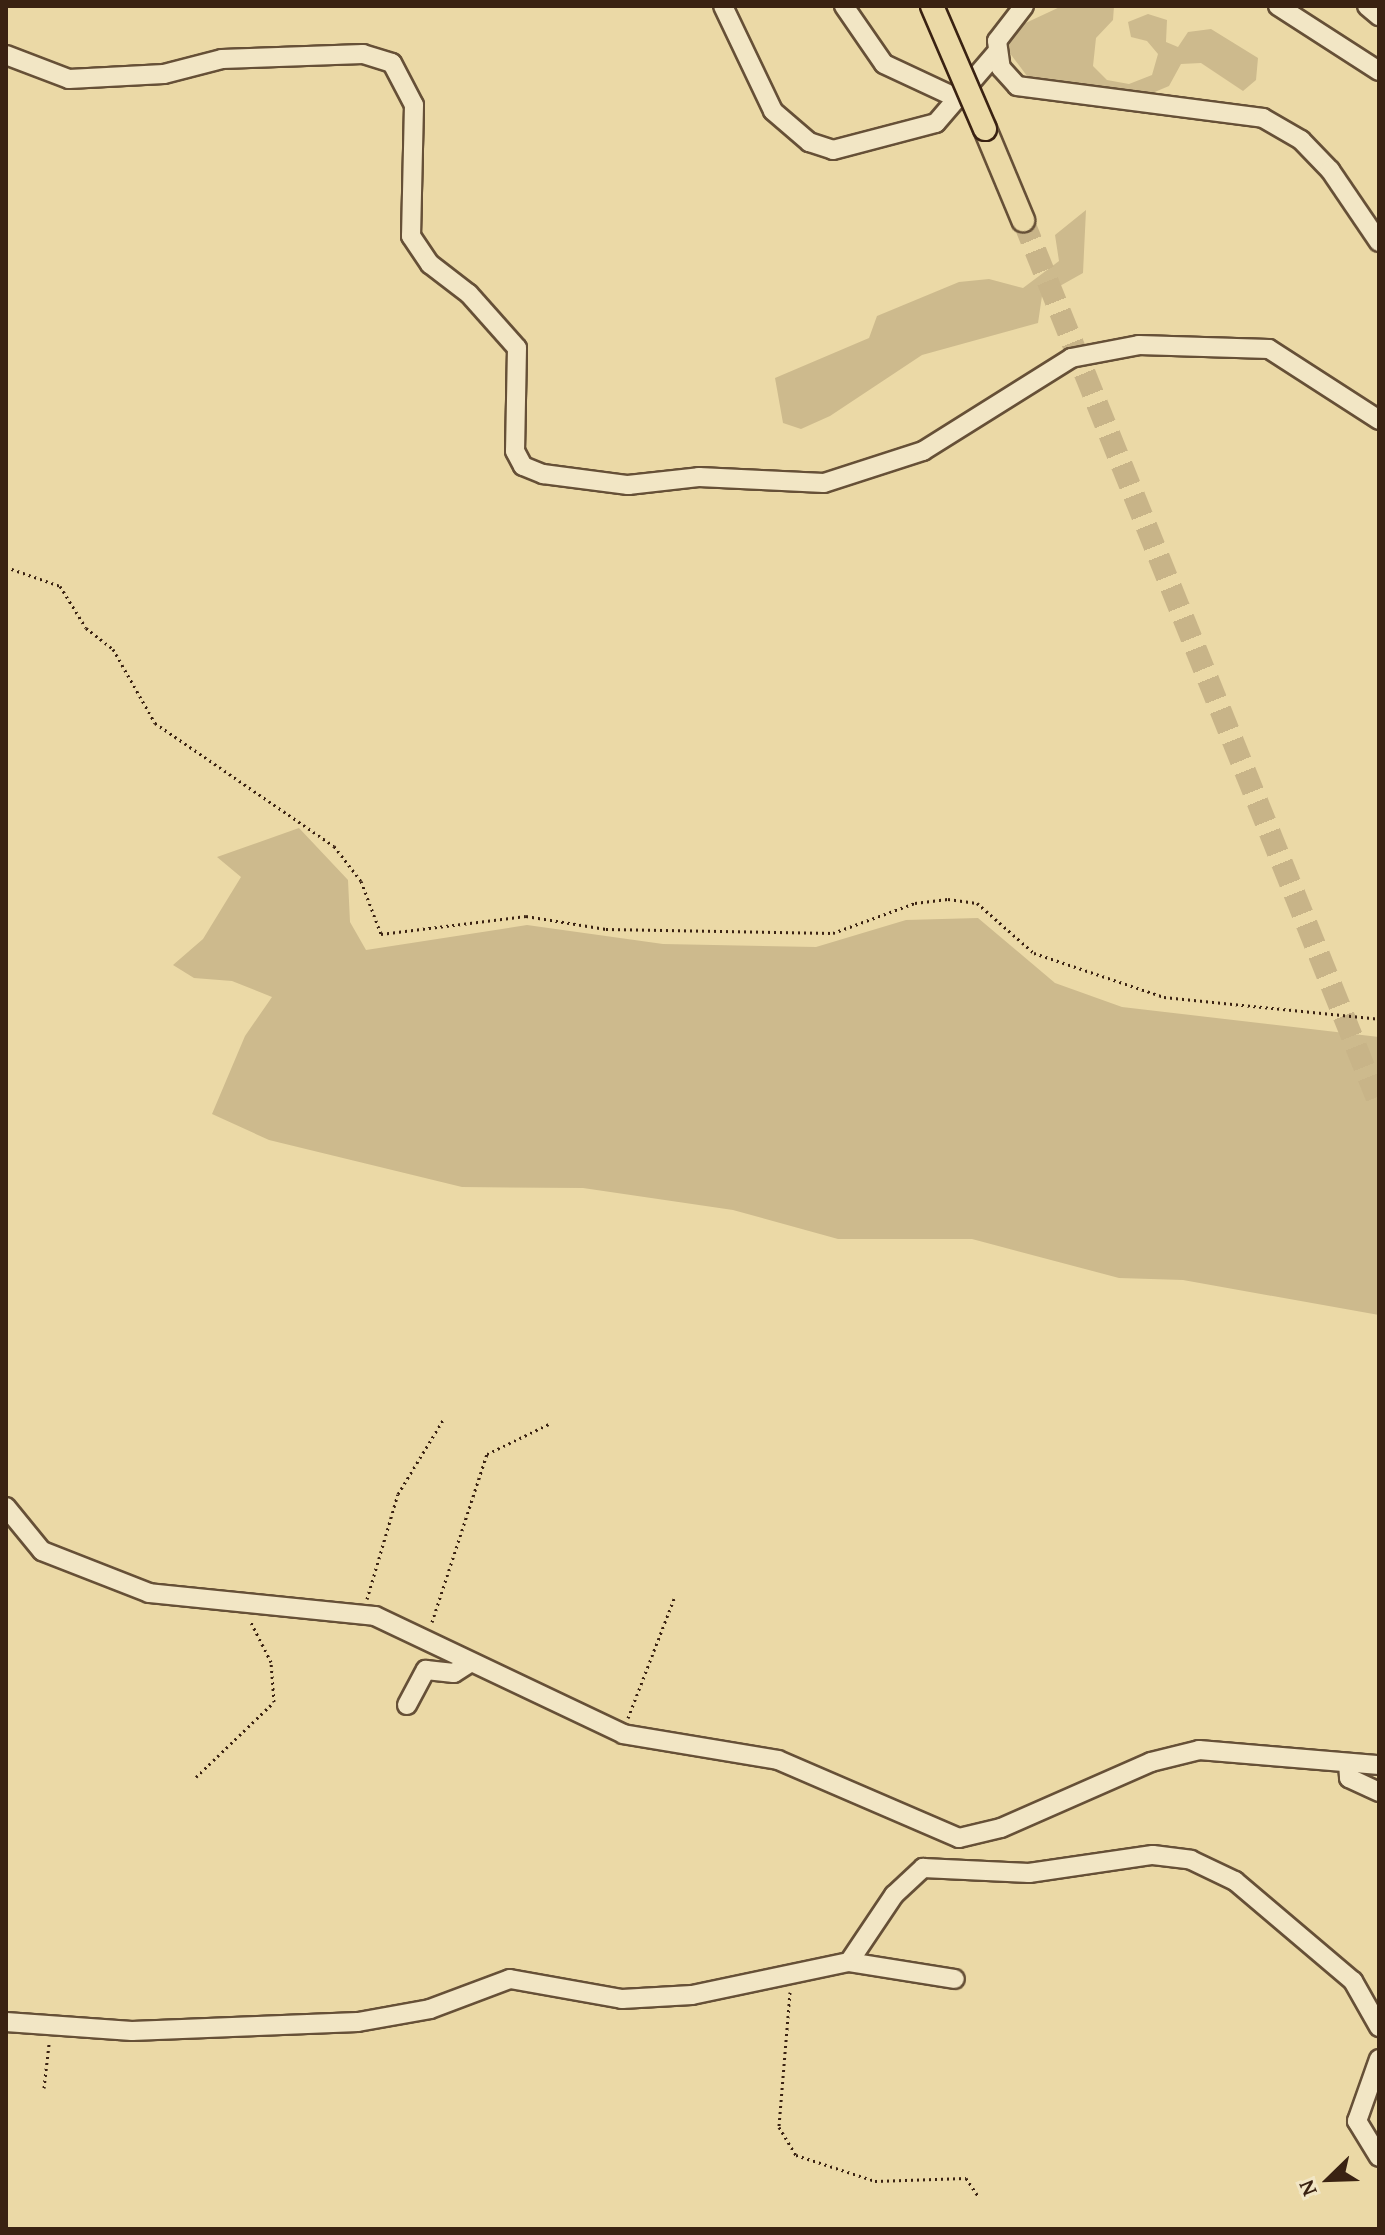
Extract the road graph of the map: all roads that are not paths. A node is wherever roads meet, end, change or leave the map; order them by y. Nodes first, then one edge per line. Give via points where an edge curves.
1 (723, 6) edge
2 (844, 6) edge
3 (932, 6) edge
4 (1024, 6) edge
5 (1278, 6) edge
6 (1367, 6) edge
7 (1379, 16) edge
8 (997, 52) junction
9 (6, 55) edge
10 (1379, 71) edge
11 (959, 99) junction
12 (1023, 220) tunnel mouth
13 (1379, 242) edge
14 (1379, 420) edge
15 (6, 1507) edge
16 (471, 1662) junction
17 (407, 1705) dead end
18 (1348, 1763) junction
19 (1379, 1765) edge
20 (1379, 1792) edge
21 (849, 1962) junction
22 (955, 1979) dead end
23 (6, 2022) edge
24 (1379, 2027) edge
25 (1379, 2059) edge
26 (1379, 2157) edge

1 - 11 street via 763,97 817,145 849,149 920,131
2 - 11 street via 858,37 884,64
3 - 12 main road, bridge
4 - 8 street via 1004,27
5 - 10 street
6 - 7 street
8 - 11 street
8 - 13 street via 1007,79 1029,90 1215,106 1281,126 1330,170
9 - 14 street via 69,79 296,56 363,54 392,63 414,105 411,236 430,264 469,294 517,348 522,370 515,451 523,466 543,474 628,485 699,477 824,483 923,451 1071,358 1128,346 1269,349
15 - 16 street via 34,1545 64,1562 149,1593 363,1613
16 - 17 street via 454,1673 426,1670
16 - 18 street via 623,1734 778,1760 959,1838 1001,1828 1151,1762 1199,1750
18 - 19 street
18 - 20 street via 1349,1778
21 - 22 street
21 - 23 street via 792,1977 655,1999 510,1979 430,2009 358,2022 132,2031
21 - 24 street via 894,1895 923,1868 1029,1873 1153,1855 1191,1860 1235,1881 1353,1981
25 - 26 street via 1357,2121

